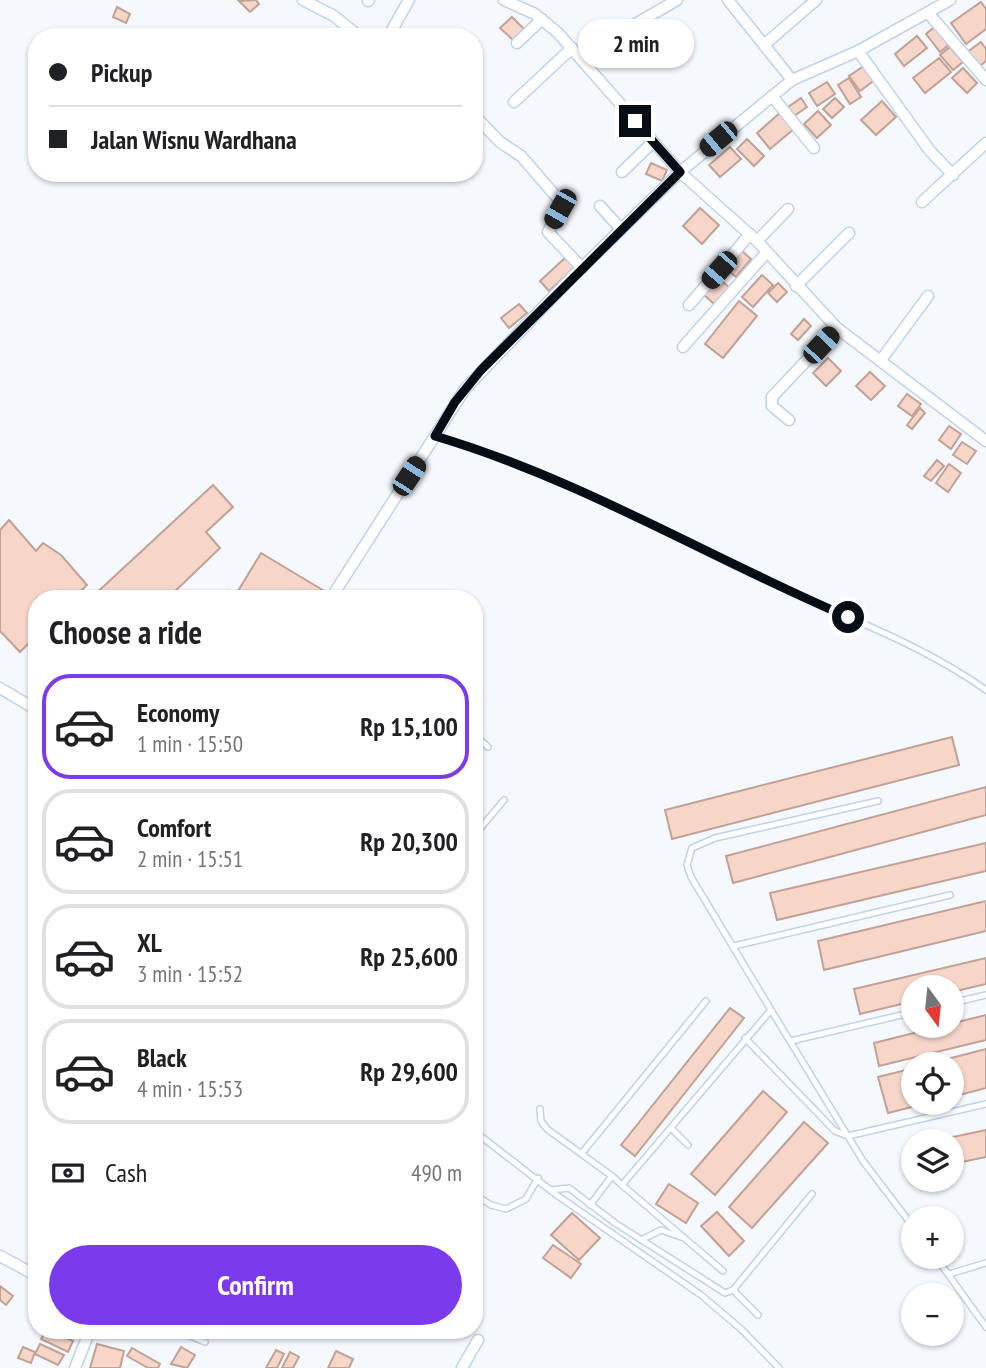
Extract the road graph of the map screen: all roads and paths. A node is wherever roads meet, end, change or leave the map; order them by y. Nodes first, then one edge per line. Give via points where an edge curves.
1 (303, 0) edge
2 (409, 0) edge
3 (677, 0) edge
4 (728, 0) edge
5 (816, 0) edge
6 (950, 0) edge
7 (508, 1) edge
8 (929, 14) junction
9 (542, 19) junction
10 (349, 28) edge
11 (393, 28) edge
12 (517, 43) dead end
13 (764, 46) junction
14 (858, 51) junction
15 (576, 52) junction
16 (792, 80) junction
17 (986, 80) edge
18 (772, 96) junction
19 (514, 102) dead end
20 (483, 124) edge
21 (653, 142) junction
22 (986, 142) edge
23 (814, 148) dead end
24 (622, 172) dead end
25 (680, 172) junction
26 (953, 175) junction
27 (922, 202) dead end
28 (600, 206) dead end
29 (788, 209) dead end
30 (621, 229) junction
31 (849, 233) dead end
32 (753, 238) junction
33 (767, 252) junction
34 (582, 268) junction
35 (796, 286) junction
36 (928, 296) dead end
37 (689, 305) dead end
38 (837, 328) junction
39 (682, 346) dead end
40 (881, 360) junction
41 (789, 420) dead end
42 (435, 436) junction
43 (986, 441) edge
44 (336, 590) edge
45 (0, 688) edge
46 (986, 690) edge
47 (28, 705) edge
48 (483, 742) edge
49 (488, 747) dead end
50 (504, 800) dead end
51 (878, 801) dead end
52 (483, 825) edge
53 (950, 895) dead end
54 (734, 946) junction
55 (986, 995) edge
56 (964, 1000) edge
57 (706, 1001) dead end
58 (771, 1010) junction
59 (901, 1015) edge
60 (745, 1038) junction
61 (791, 1041) junction
62 (986, 1104) edge
63 (540, 1110) dead end
64 (671, 1128) junction
65 (848, 1136) junction
66 (483, 1138) edge
67 (688, 1145) dead end
68 (582, 1153) junction
69 (612, 1176) junction
70 (538, 1178) junction
71 (622, 1185) junction
72 (551, 1190) junction
73 (812, 1194) dead end
74 (483, 1200) edge
75 (590, 1205) junction
76 (901, 1210) edge
77 (688, 1239) junction
78 (641, 1240) junction
79 (0, 1256) edge
80 (986, 1263) edge
81 (945, 1269) edge
82 (28, 1271) edge
83 (723, 1271) dead end
84 (949, 1274) junction
85 (733, 1290) junction
86 (758, 1315) dead end
87 (986, 1327) edge
88 (86, 1339) edge
89 (198, 1339) edge
90 (478, 1340) dead end
91 (205, 1342) dead end
92 (75, 1368) edge
93 (462, 1368) edge
94 (779, 1368) edge

1 - 10 street
2 - 11 street
3 - 15 street
4 - 13 street
5 - 13 street
6 - 8 street
7 - 9 street
8 - 14 street
8 - 17 street
9 - 12 street
9 - 15 street
13 - 16 street
14 - 16 street
14 - 26 street via 930,151
15 - 19 street
15 - 21 street
16 - 18 street
18 - 23 street
18 - 25 street
20 - 34 street via 521,156 560,201 548,232
21 - 24 street
21 - 25 street
22 - 26 street
25 - 30 street
25 - 32 street
26 - 27 street
28 - 30 street
29 - 32 street
30 - 34 street
31 - 35 street
32 - 33 street
32 - 37 street
33 - 35 street
33 - 39 street
34 - 42 street via 481,370
35 - 38 street
36 - 40 street
38 - 40 street
38 - 41 street via 772,397 772,406
40 - 43 street
42 - 44 street
42 - 46 lane via 491,452 600,499 867,626
45 - 47 street
48 - 49 lane
50 - 52 lane
51 - 54 lane via 715,838 692,848 687,865 691,877
53 - 54 lane
54 - 58 lane
55 - 56 lane
57 - 68 lane
58 - 60 lane
58 - 61 lane
59 - 61 lane
60 - 64 lane
60 - 65 lane via 835,1131
61 - 65 lane
62 - 65 lane
63 - 68 lane via 547,1129
64 - 67 lane
64 - 71 lane
65 - 76 lane
66 - 70 lane
68 - 69 lane
69 - 71 lane
69 - 75 lane
70 - 72 lane
70 - 74 lane via 526,1199 506,1209
71 - 77 lane
72 - 75 lane via 566,1187
72 - 94 lane via 701,1295
73 - 85 lane
75 - 78 lane
77 - 78 lane via 661,1230
77 - 83 lane
78 - 85 lane via 719,1292
79 - 82 street
80 - 84 lane
81 - 84 lane
84 - 87 lane
85 - 86 lane
88 - 92 street
89 - 91 lane
90 - 93 street

